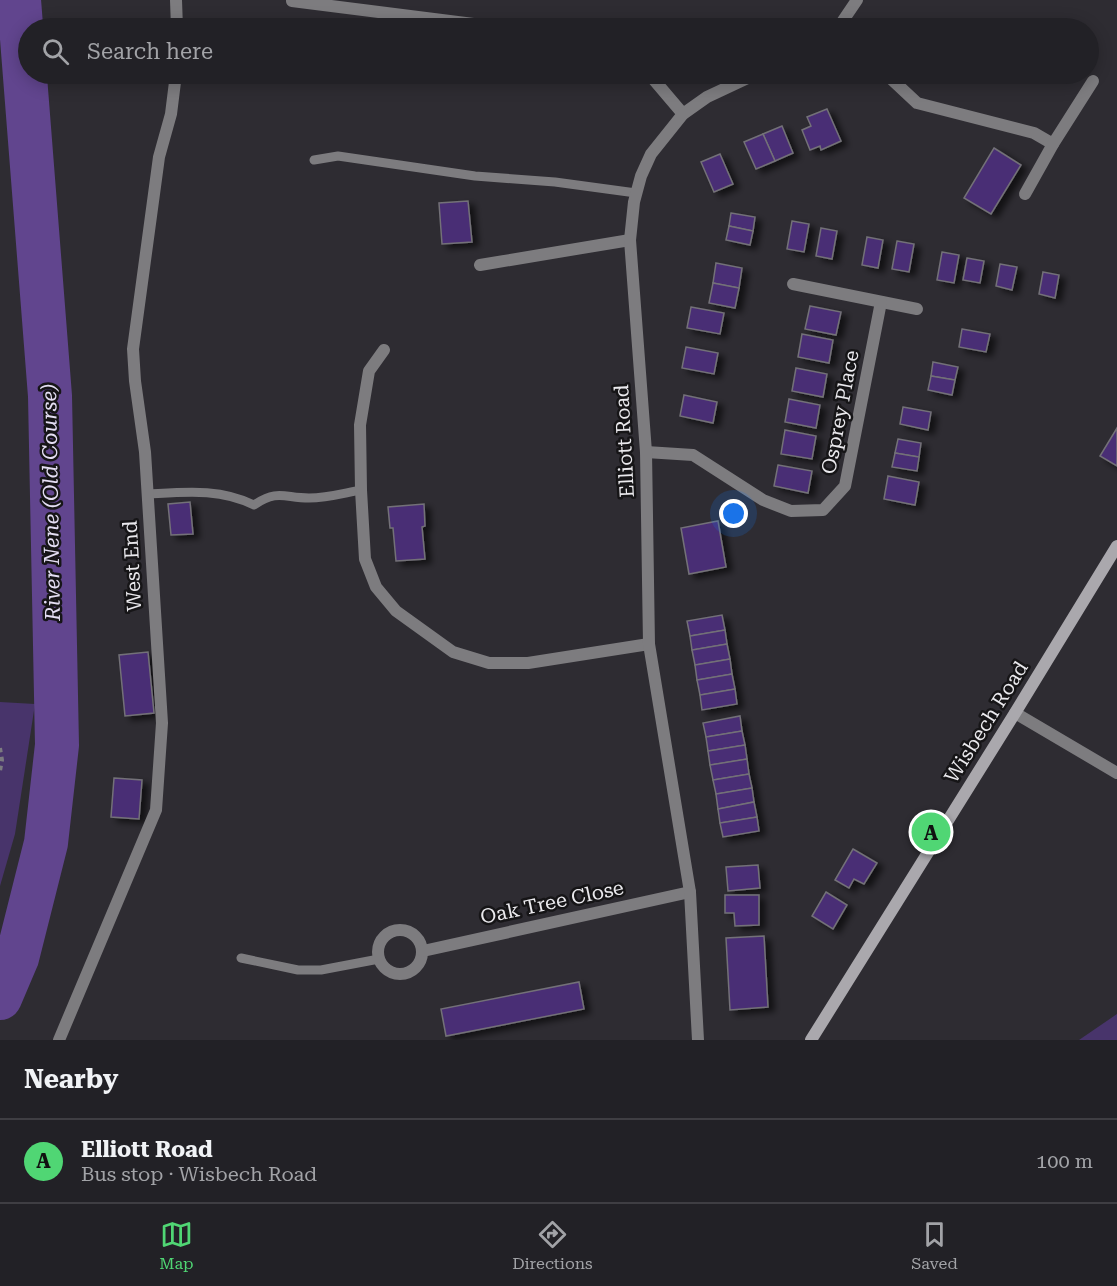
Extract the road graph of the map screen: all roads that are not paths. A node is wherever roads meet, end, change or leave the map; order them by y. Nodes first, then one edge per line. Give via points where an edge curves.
1 (176, 0) edge
2 (857, 0) edge
3 (292, 1) edge
4 (177, 18) edge
5 (426, 18) edge
6 (845, 18) edge
7 (175, 84) edge
8 (658, 84) edge
9 (735, 84) edge
10 (897, 84) edge
11 (1091, 84) edge
12 (683, 114) junction
13 (1053, 144) junction
14 (314, 160) dead end
15 (636, 193) junction
16 (1025, 194) dead end
17 (630, 240) junction
18 (480, 264) dead end
19 (793, 284) dead end
20 (881, 302) junction
21 (917, 309) dead end
22 (384, 350) dead end
23 (646, 452) junction
24 (362, 490) junction
25 (148, 494) junction
26 (1117, 546) edge
27 (649, 644) junction
28 (1016, 713) junction
29 (1117, 773) edge
30 (690, 892) junction
31 (423, 951) junction
32 (241, 958) dead end
33 (380, 959) junction
34 (59, 1040) edge
35 (698, 1040) edge
36 (811, 1040) edge

1 - 4 street
2 - 6 street
3 - 5 street
7 - 25 street, West End via 159,157 133,350
8 - 12 street
9 - 12 street, Elliott Road
10 - 13 street via 917,103 1034,133
11 - 13 street
12 - 15 street, Elliott Road via 651,154
13 - 16 street
14 - 15 lane via 338,156
15 - 17 street, Elliott Road
17 - 18 street
17 - 23 street, Elliott Road
19 - 20 street
20 - 21 street
20 - 23 street, Osprey Place via 845,486 823,510 791,511 763,500 693,455
22 - 24 street via 369,371 360,425
23 - 27 street, Elliott Road
24 - 25 lane via 309,498 271,495 254,505 211,492
24 - 27 street via 366,559 376,587 396,611 453,652 489,663 528,663
25 - 34 street, West End via 162,723 156,810
26 - 28 main road, Wisbech Road
27 - 30 street, Elliott Road
28 - 29 street
28 - 36 main road, Wisbech Road
30 - 31 street, Oak Tree Close
30 - 35 street, Elliott Road
31 - 33 street via 421,962 402,975 390,973
31 - 33 street via 419,939 398,930 387,934 380,943
32 - 33 lane via 298,970 321,970

